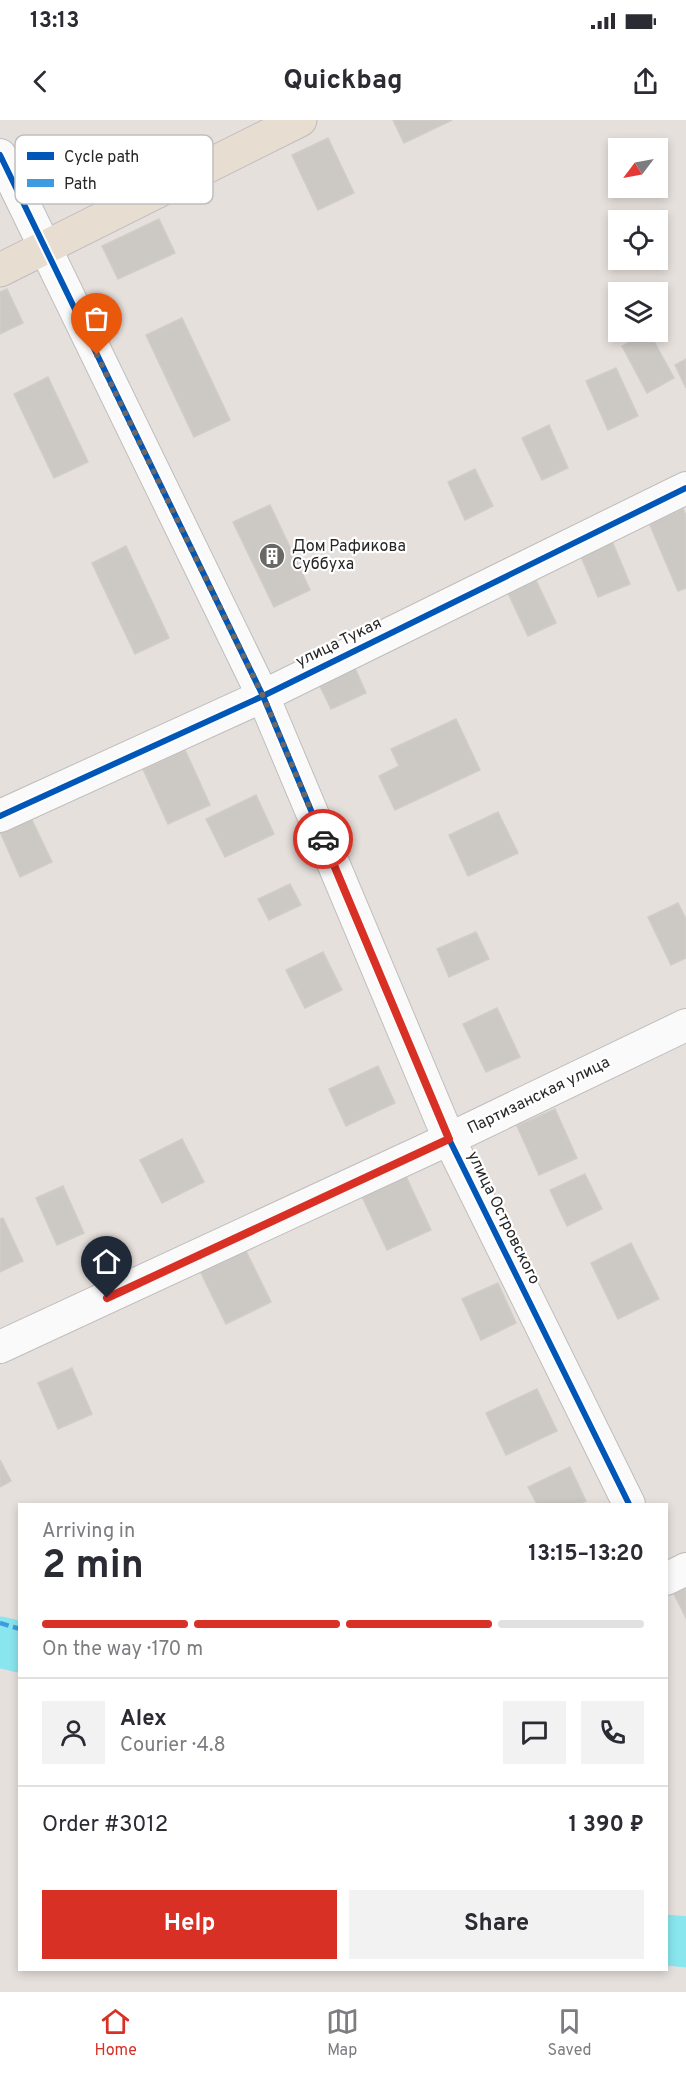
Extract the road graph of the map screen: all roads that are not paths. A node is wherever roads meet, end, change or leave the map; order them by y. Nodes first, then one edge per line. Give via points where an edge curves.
1 (300, 120) edge
2 (0, 156) edge
3 (213, 164) edge
4 (15, 187) edge
5 (23, 204) edge
6 (134, 204) edge
7 (45, 249) junction
8 (0, 270) edge
9 (686, 488) edge
10 (263, 696) junction
11 (0, 816) edge
12 (686, 1024) edge
13 (449, 1139) junction
14 (0, 1347) edge
15 (629, 1503) edge
16 (686, 1569) edge
17 (668, 1578) edge

1 - 3 main road
2 - 4 street, улица Островского
5 - 7 street, улица Островского
6 - 7 main road
7 - 8 main road
7 - 10 street, улица Островского
9 - 10 street, улица Тукая
10 - 11 street, улица Тукая
10 - 13 street, улица Островского
12 - 13 street, Партизанская улица
13 - 14 street, Партизанская улица
13 - 15 street, улица Островского
16 - 17 street

